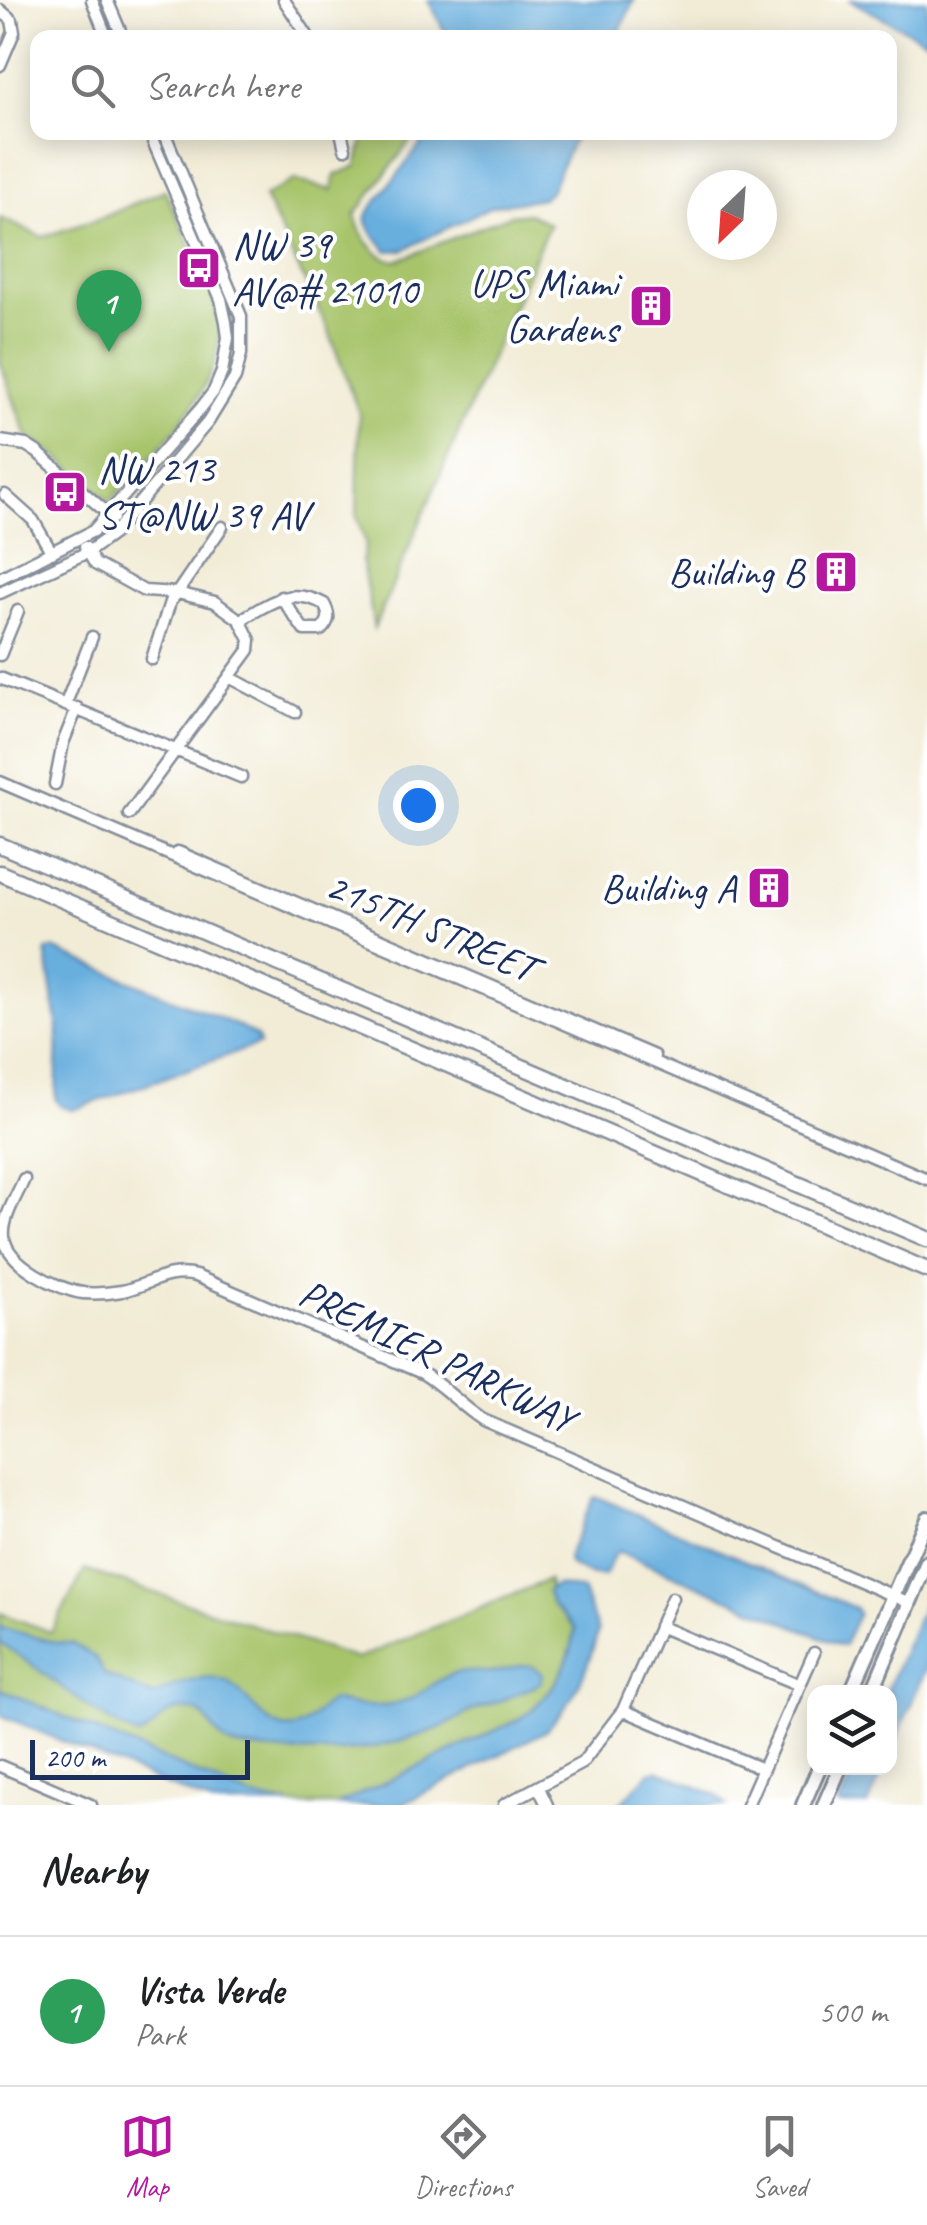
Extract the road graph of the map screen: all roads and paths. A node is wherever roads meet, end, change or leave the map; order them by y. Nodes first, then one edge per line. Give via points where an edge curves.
1 (92, 0) edge
2 (107, 0) edge
3 (284, 0) edge
4 (0, 10) edge
5 (104, 30) edge
6 (120, 30) edge
7 (303, 30) edge
8 (0, 65) edge
9 (151, 140) edge
10 (167, 140) edge
11 (343, 140) edge
12 (346, 149) dead end
13 (0, 441) edge
14 (5, 495) dead end
15 (110, 515) junction
16 (120, 526) junction
17 (222, 527) dead end
18 (80, 540) junction
19 (88, 552) junction
20 (52, 554) junction
21 (0, 578) edge
22 (0, 593) edge
23 (177, 594) junction
24 (281, 598) junction
25 (18, 612) dead end
26 (240, 620) junction
27 (92, 637) dead end
28 (0, 655) edge
29 (152, 660) dead end
30 (0, 678) edge
31 (231, 678) junction
32 (71, 706) junction
33 (296, 712) dead end
34 (174, 750) junction
35 (241, 778) dead end
36 (0, 782) edge
37 (55, 784) dead end
38 (129, 814) dead end
39 (0, 846) edge
40 (0, 873) edge
41 (927, 1178) edge
42 (24, 1179) dead end
43 (927, 1239) edge
44 (927, 1270) edge
45 (927, 1518) edge
46 (927, 1562) edge
47 (894, 1596) junction
48 (672, 1598) dead end
49 (910, 1603) junction
50 (660, 1626) junction
51 (814, 1653) dead end
52 (800, 1685) junction
53 (854, 1685) edge
54 (875, 1685) edge
55 (623, 1710) junction
56 (0, 1766) edge
57 (762, 1770) junction
58 (816, 1775) edge
59 (837, 1775) edge
60 (539, 1788) junction
61 (91, 1805) edge
62 (504, 1805) edge
63 (547, 1805) edge
64 (747, 1805) edge
65 (802, 1805) edge
66 (824, 1805) edge

1 - 5 street
2 - 6 street
3 - 7 street
4 - 8 street via 14,32
9 - 15 street via 221,300 228,338 214,391
10 - 16 street via 233,294 241,354 227,395
11 - 12 street
13 - 15 street via 37,452
14 - 20 street via 32,520
15 - 16 street
15 - 18 street
16 - 19 street
17 - 23 street
18 - 19 street
18 - 20 street
19 - 22 street
19 - 23 street via 95,564 144,591
20 - 21 street
23 - 26 street via 215,602
23 - 29 street
24 - 24 street via 294,594 324,604 328,623 304,630
24 - 26 street
25 - 28 street
26 - 31 street via 249,650
27 - 32 street
30 - 32 street
31 - 33 street
31 - 34 street
32 - 34 street
32 - 37 street
34 - 35 street
34 - 38 street
36 - 41 street, 215TH STREET
39 - 43 highway
40 - 44 highway
42 - 47 street, PREMIER PARKWAY via 4,1239 20,1266 79,1293 124,1290 169,1274 196,1276 422,1373 484,1420
45 - 47 main road
46 - 49 main road
47 - 49 street, PREMIER PARKWAY
47 - 53 main road
48 - 50 street
49 - 54 main road
50 - 52 street
50 - 55 street
51 - 52 street
52 - 57 street
55 - 57 street
55 - 60 street via 582,1763
56 - 61 street
57 - 64 street
58 - 65 main road
59 - 66 main road
60 - 62 street
60 - 63 street

